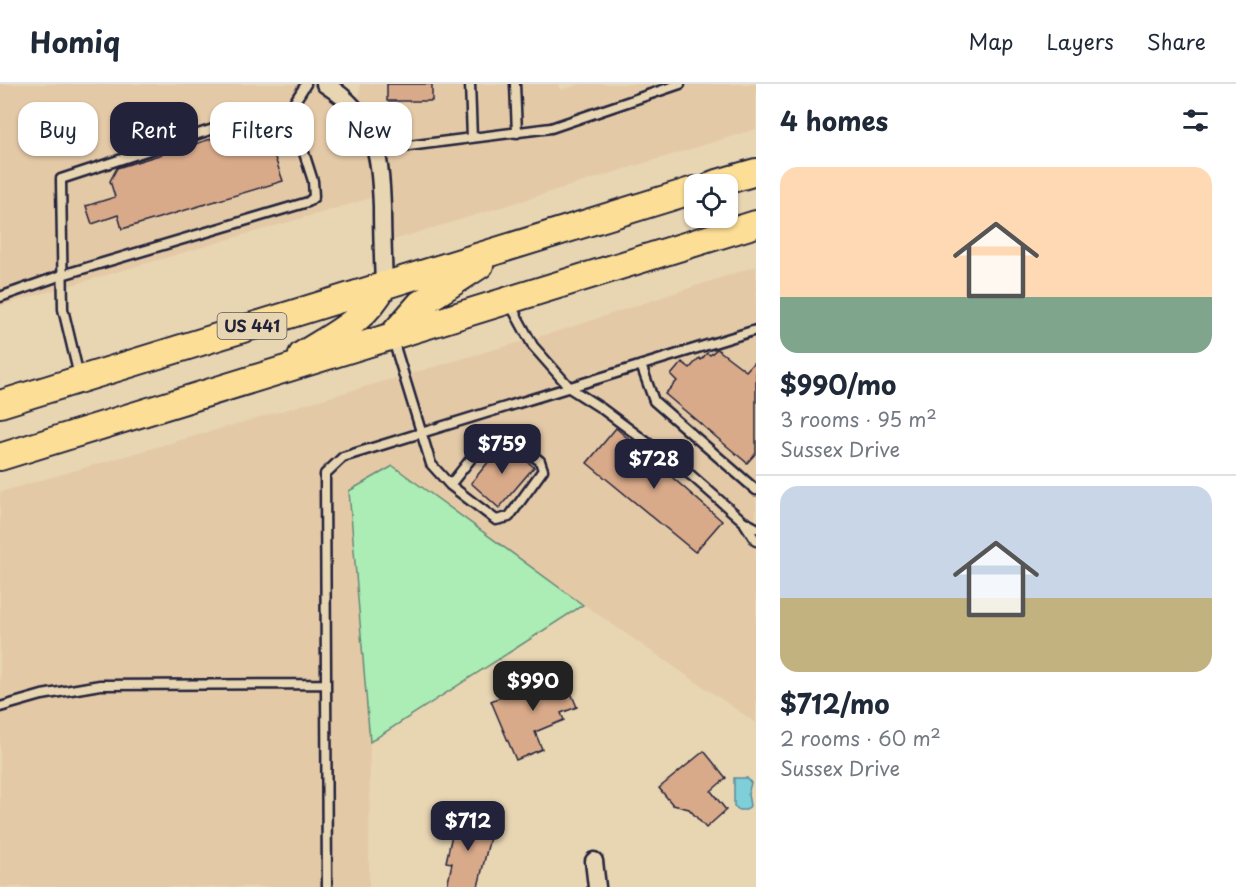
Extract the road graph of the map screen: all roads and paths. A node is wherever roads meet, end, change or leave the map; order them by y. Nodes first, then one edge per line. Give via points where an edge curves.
1 (306, 84) edge
2 (326, 84) edge
3 (470, 84) edge
4 (515, 84) edge
5 (680, 84) edge
6 (294, 102) edge
7 (349, 102) edge
8 (210, 130) edge
9 (516, 133) junction
10 (472, 138) junction
11 (412, 146) edge
12 (305, 156) edge
13 (377, 156) edge
14 (756, 172) edge
15 (738, 177) edge
16 (684, 193) edge
17 (756, 224) edge
18 (505, 248) junction
19 (62, 275) junction
20 (384, 285) junction
21 (0, 297) edge
22 (508, 301) junction
23 (756, 330) edge
24 (392, 336) junction
25 (641, 365) junction
26 (274, 373) junction
27 (79, 379) junction
28 (571, 389) junction
29 (0, 404) edge
30 (421, 433) junction
31 (0, 457) edge
32 (450, 485) junction
33 (756, 490) edge
34 (743, 521) junction
35 (756, 528) edge
36 (756, 541) edge
37 (326, 684) junction
38 (0, 707) edge
39 (594, 861) dead end
40 (327, 887) edge
41 (597, 887) edge

1 - 6 lane
2 - 7 street
3 - 10 lane
4 - 9 lane
5 - 9 lane via 551,128
8 - 19 lane via 61,179
9 - 10 lane
10 - 11 lane
12 - 19 lane via 313,181 314,197 308,202
13 - 20 street
14 - 15 main road
16 - 18 main road, US 441
17 - 22 main road
18 - 20 main road, US 441
18 - 24 main road via 420,304
19 - 21 lane
19 - 27 lane via 63,309
20 - 26 main road via 363,316
20 - 27 main road, US 441
22 - 24 main road
22 - 28 lane via 533,346
23 - 25 lane
24 - 26 main road
24 - 30 lane
25 - 28 lane
25 - 33 lane via 654,402
26 - 31 main road
27 - 29 main road, US 441
28 - 30 lane
28 - 34 lane via 692,476
30 - 32 lane via 431,464
30 - 37 lane via 344,457 325,474
32 - 32 lane via 496,520 509,517 543,470 540,461 503,433 490,435
34 - 35 lane
34 - 36 lane
37 - 38 lane via 100,685
37 - 40 lane
39 - 41 street

